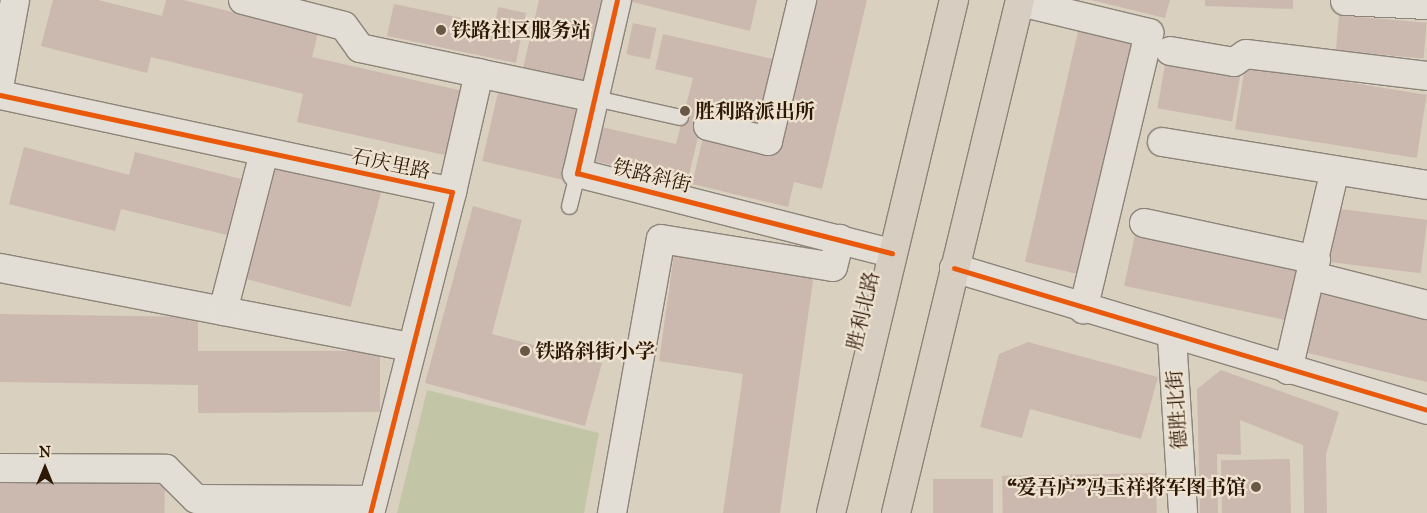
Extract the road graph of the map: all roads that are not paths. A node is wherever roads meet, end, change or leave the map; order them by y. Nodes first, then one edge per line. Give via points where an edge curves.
1 (15, 0) edge
2 (243, 0) edge
3 (617, 0) edge
4 (802, 0) edge
5 (954, 0) edge
6 (1020, 1) edge
7 (1344, 1) edge
8 (1427, 5) edge
9 (297, 6) edge
10 (1170, 51) dead end
11 (479, 73) junction
12 (1427, 76) edge
13 (0, 82) edge
14 (0, 95) edge
15 (595, 98) junction
16 (680, 117) dead end
17 (708, 126) dead end
18 (1162, 142) dead end
19 (264, 152) junction
20 (1335, 170) junction
21 (577, 173) junction
22 (1427, 184) edge
23 (452, 192) junction
24 (569, 206) dead end
25 (1144, 222) dead end
26 (840, 239) junction
27 (892, 253) junction
28 (0, 268) edge
29 (954, 268) junction
30 (1315, 268) junction
31 (1427, 305) edge
32 (1083, 309) junction
33 (223, 311) junction
34 (1172, 337) junction
35 (410, 347) junction
36 (1288, 370) junction
37 (1427, 410) edge
38 (0, 468) edge
39 (371, 506) edge
40 (612, 513) edge
41 (831, 513) edge
42 (896, 513) edge
43 (1183, 513) edge

1 - 13 street
2 - 9 street
3 - 15 street
4 - 17 street via 768,141
5 - 27 highway, 胜利北路
6 - 29 highway
6 - 32 street via 1149,33
7 - 8 street
9 - 11 street via 344,26 360,48
10 - 12 street via 1234,62 1246,54
11 - 15 street
11 - 23 street
14 - 19 street, 石庆里路
15 - 16 lane
15 - 21 street
18 - 20 street
19 - 23 street, 石庆里路
19 - 33 street
20 - 22 street
20 - 30 street
21 - 24 lane
21 - 26 street, 铁路斜街
23 - 35 street, 石庆里路
25 - 30 street
26 - 27 street, 铁路斜街
26 - 40 street via 833,267 661,239
27 - 41 highway, 胜利北路
28 - 33 street
29 - 32 street
29 - 42 highway
30 - 31 street
30 - 36 street
32 - 34 street
33 - 35 street
34 - 36 street
34 - 43 street, 德胜北街
35 - 39 street, 石庆里路
36 - 37 street
38 - 39 street via 166,469 196,499

